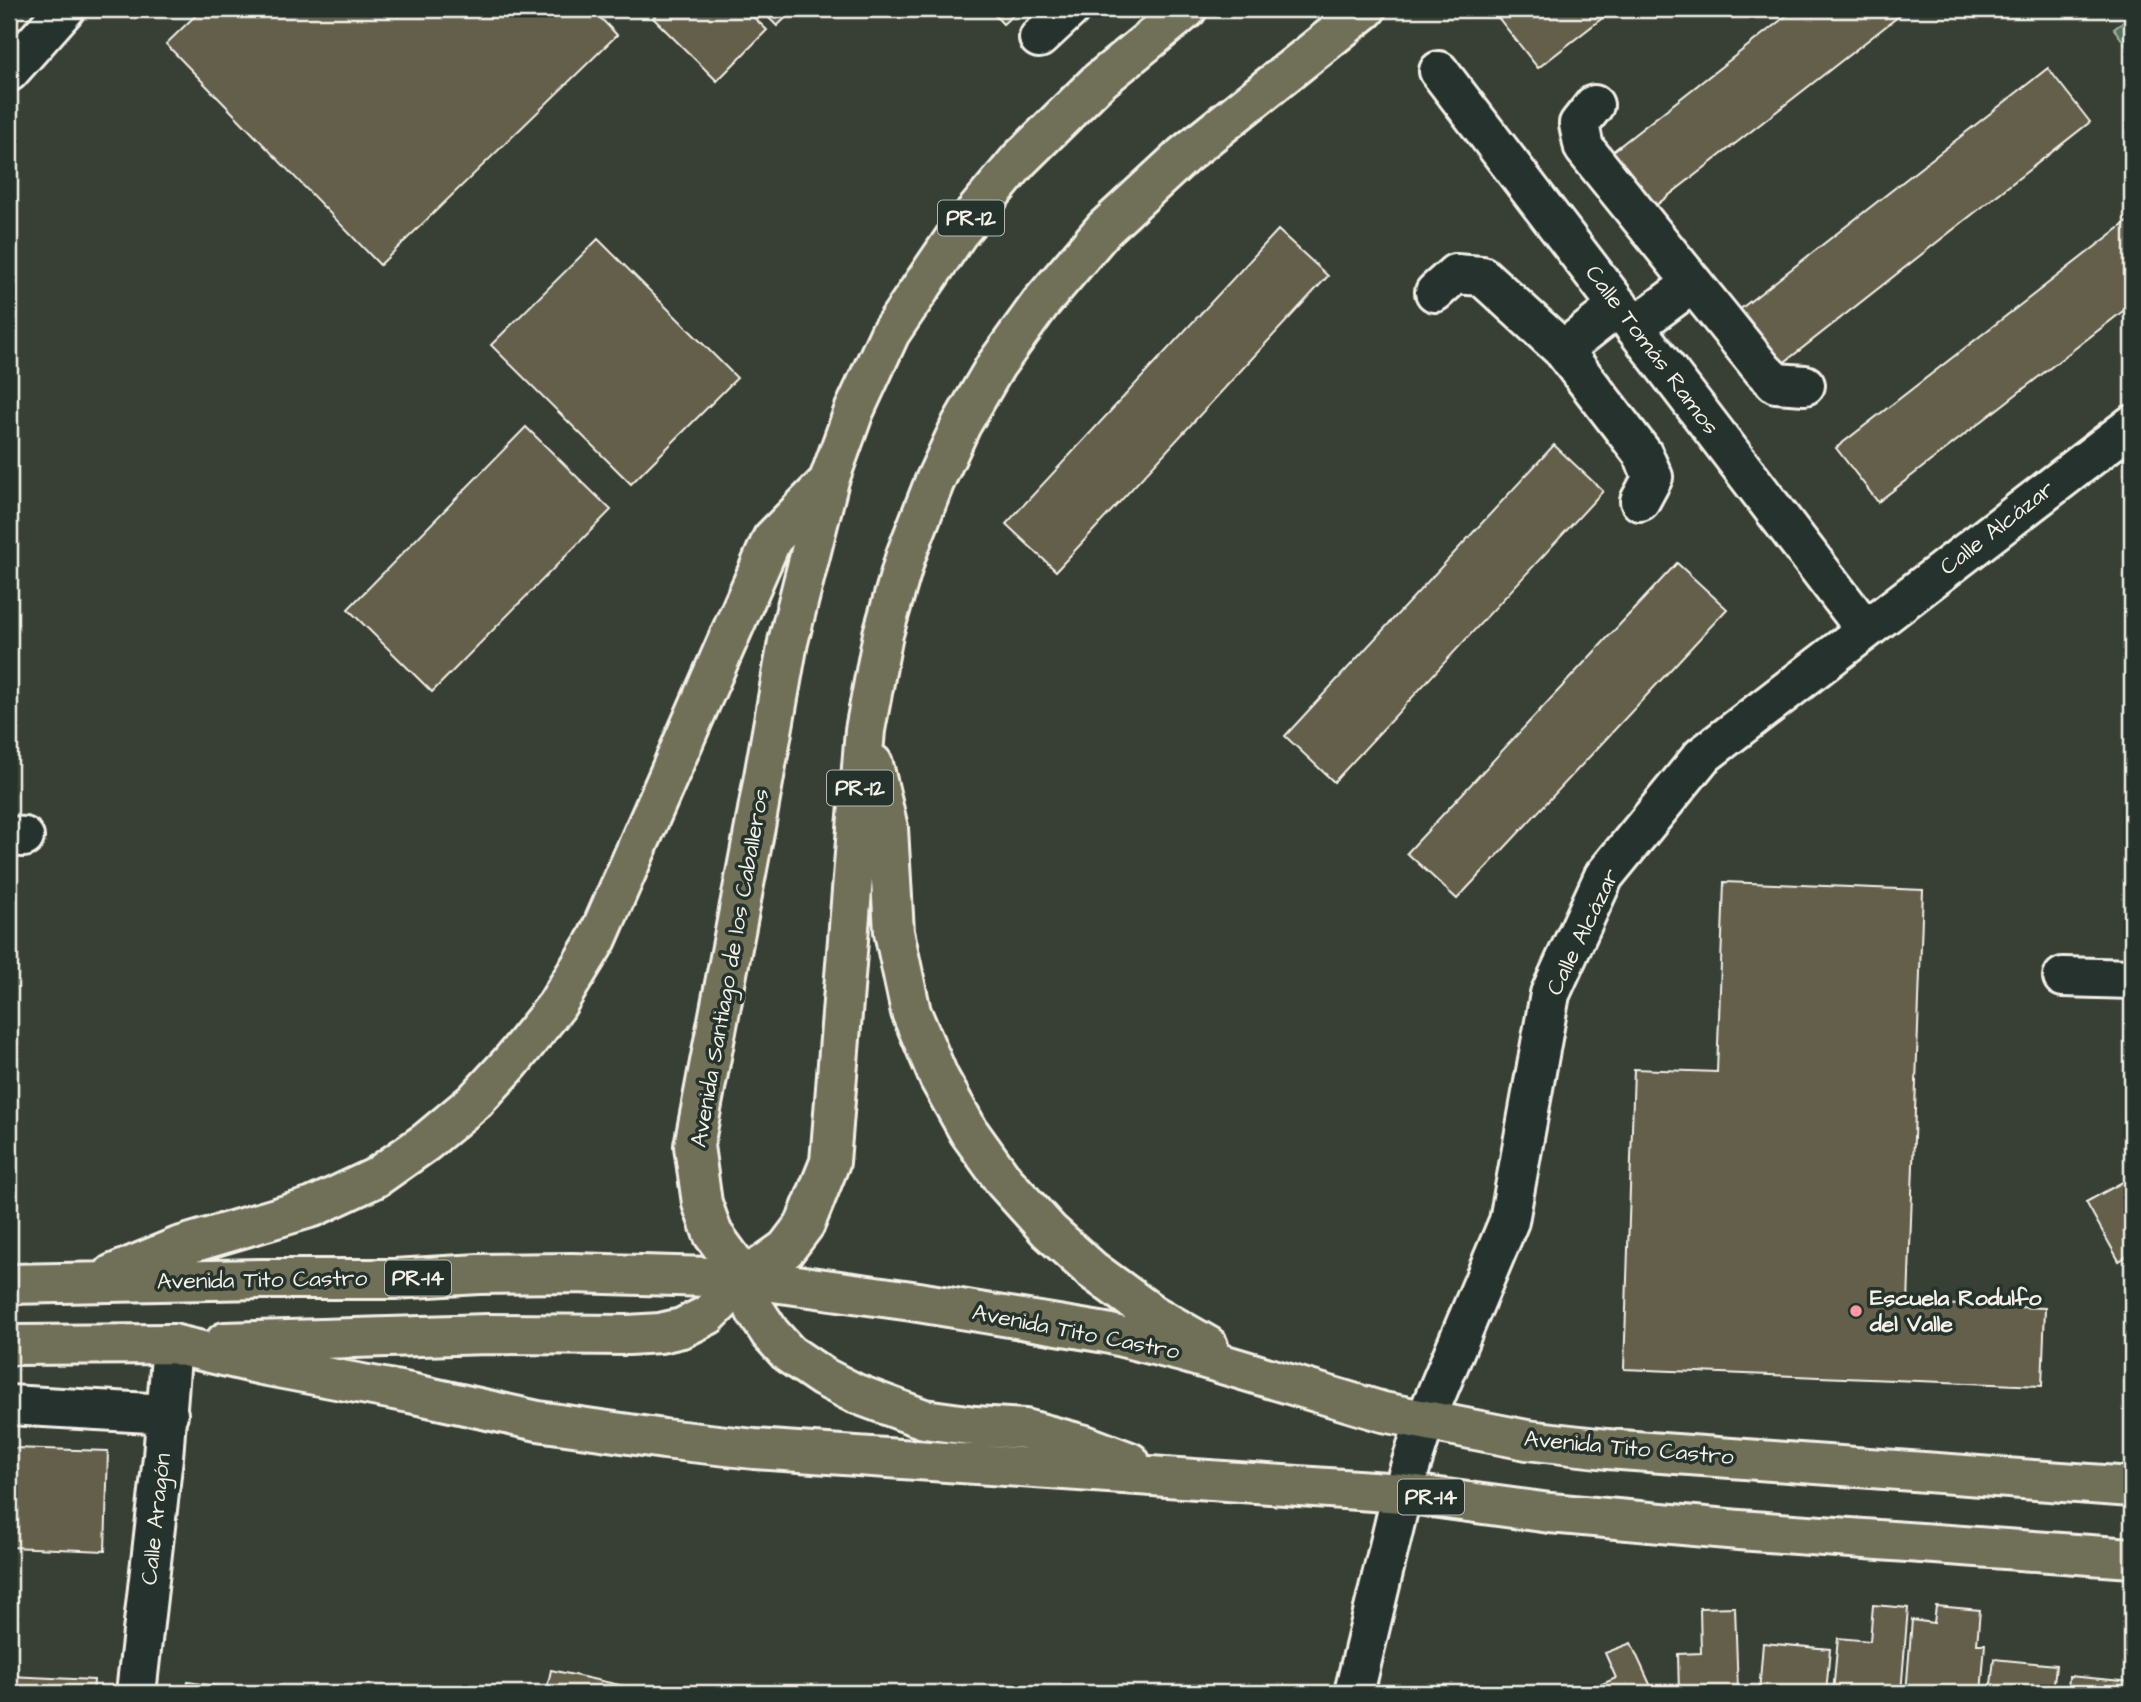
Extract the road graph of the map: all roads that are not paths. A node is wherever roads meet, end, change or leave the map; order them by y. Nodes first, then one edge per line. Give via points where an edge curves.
1 (65, 9) edge
2 (1070, 9) edge
3 (1187, 9) edge
4 (1366, 9) edge
5 (1039, 38) dead end
6 (1439, 71) dead end
7 (9, 72) edge
8 (1594, 105) dead end
9 (1693, 283) junction
10 (1435, 292) dead end
11 (1626, 317) junction
12 (1563, 350) junction
13 (1805, 385) dead end
14 (2132, 425) edge
15 (829, 480) junction
16 (1640, 501) dead end
17 (1865, 629) junction
18 (865, 730) junction
19 (2063, 977) dead end
20 (2132, 979) edge
21 (745, 1278) junction
22 (91, 1283) junction
23 (9, 1284) edge
24 (172, 1344) junction
25 (9, 1345) edge
26 (1256, 1373) junction
27 (9, 1405) edge
28 (167, 1414) junction
29 (1425, 1421) junction
30 (1170, 1476) junction
31 (2132, 1487) edge
32 (1402, 1493) junction
33 (2132, 1558) edge
34 (136, 1693) edge
35 (1354, 1693) edge

1 - 7 street
2 - 5 street
3 - 15 main road, Avenida Santiago de los Caballeros / PR-12 via 1098,82 1019,160 958,233 890,333
4 - 18 main road, PR-12 via 1184,155 1104,229 996,365 961,425 906,555 883,634
6 - 11 street, Calle Tomás Ramos
8 - 9 street via 1579,124 1584,148
9 - 11 street
9 - 13 street via 1776,383
10 - 12 street via 1455,274 1482,276
11 - 12 street
11 - 17 street, Calle Tomás Ramos
12 - 16 street via 1642,453 1653,477
14 - 17 street, Calle Alcázar
15 - 21 main road, Avenida Santiago de los Caballeros / PR-12 via 788,642 694,1146 702,1203 713,1234
15 - 22 main road via 772,539 597,939 556,1006 511,1062 475,1101 375,1178 313,1207 178,1247
17 - 29 street, Calle Alcázar via 1702,756 1604,876 1550,994 1509,1221
18 - 21 main road, PR-12 via 830,1163 799,1233 786,1250
18 - 26 main road via 888,828 894,932 911,1012 939,1078 969,1132 1013,1191 1092,1270 1152,1314
19 - 20 street
21 - 22 main road, Avenida Tito Castro / PR-14 via 572,1273
21 - 24 main road via 708,1315 660,1333
21 - 26 main road, Avenida Tito Castro / PR-14 via 1106,1333
21 - 30 main road, Avenida Santiago de los Caballeros via 755,1310 789,1354 854,1392 924,1419 1025,1429
22 - 23 main road, Avenida Tito Castro / PR-14
24 - 25 main road, PR-14
24 - 28 street, Calle Aragón
24 - 30 main road, PR-14 via 538,1421 664,1439 865,1458
26 - 29 main road, Avenida Tito Castro / PR-14
27 - 28 street
28 - 34 street, Calle Aragón
29 - 31 main road, Avenida Tito Castro / PR-14 via 1607,1449
29 - 32 street, Calle Alcázar
30 - 32 main road, PR-14
32 - 33 main road, PR-14 via 1550,1513 1739,1530
32 - 35 street, Calle Alcázar

